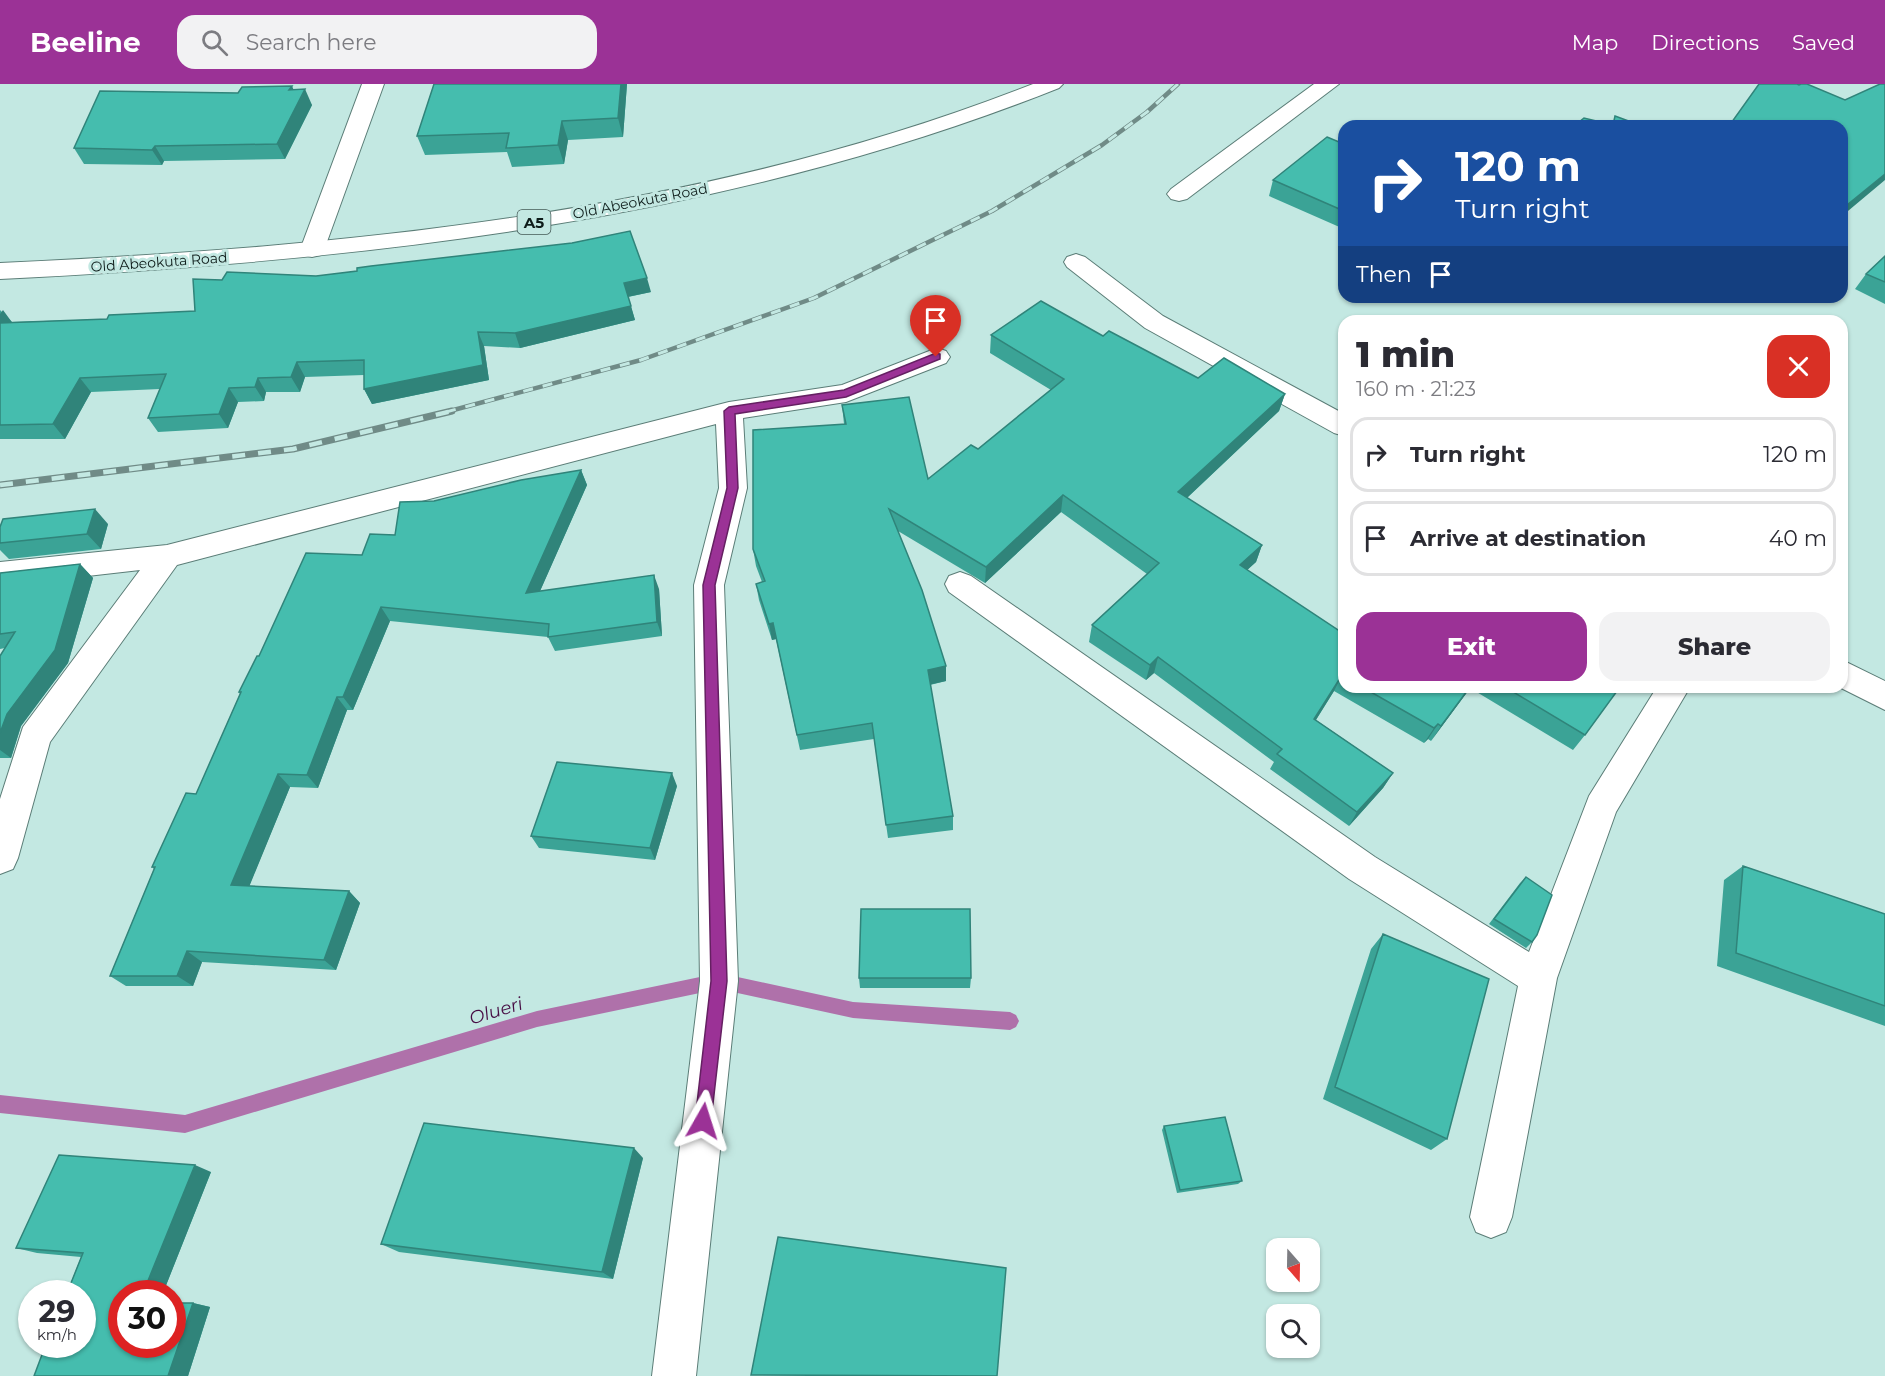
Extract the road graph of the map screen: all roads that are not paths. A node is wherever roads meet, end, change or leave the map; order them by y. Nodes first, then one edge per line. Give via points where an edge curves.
1 (373, 84) edge
2 (1052, 84) edge
3 (1328, 84) edge
4 (1179, 194) dead end
5 (312, 250) junction
6 (1076, 262) dead end
7 (0, 271) edge
8 (936, 357) dead end
9 (729, 411) junction
10 (1338, 423) edge
11 (167, 556) junction
12 (0, 574) edge
13 (960, 584) dead end
14 (1848, 676) edge
15 (1670, 693) edge
16 (1885, 697) edge
17 (0, 858) edge
18 (1538, 978) junction
19 (1491, 1217) dead end
20 (674, 1376) edge

1 - 5 main road
2 - 5 main road, Old Abeokuta Road / A5 via 920,134 662,198 538,221
3 - 4 main road
5 - 7 main road, Old Abeokuta Road / A5 via 129,266
6 - 10 main road via 1154,322
8 - 9 main road via 846,393
9 - 11 main road
9 - 20 main road via 733,488 709,585 719,981
11 - 12 main road
11 - 17 main road via 35,737
13 - 18 main road via 1362,868
14 - 16 main road
15 - 18 main road via 1601,807
18 - 19 main road

